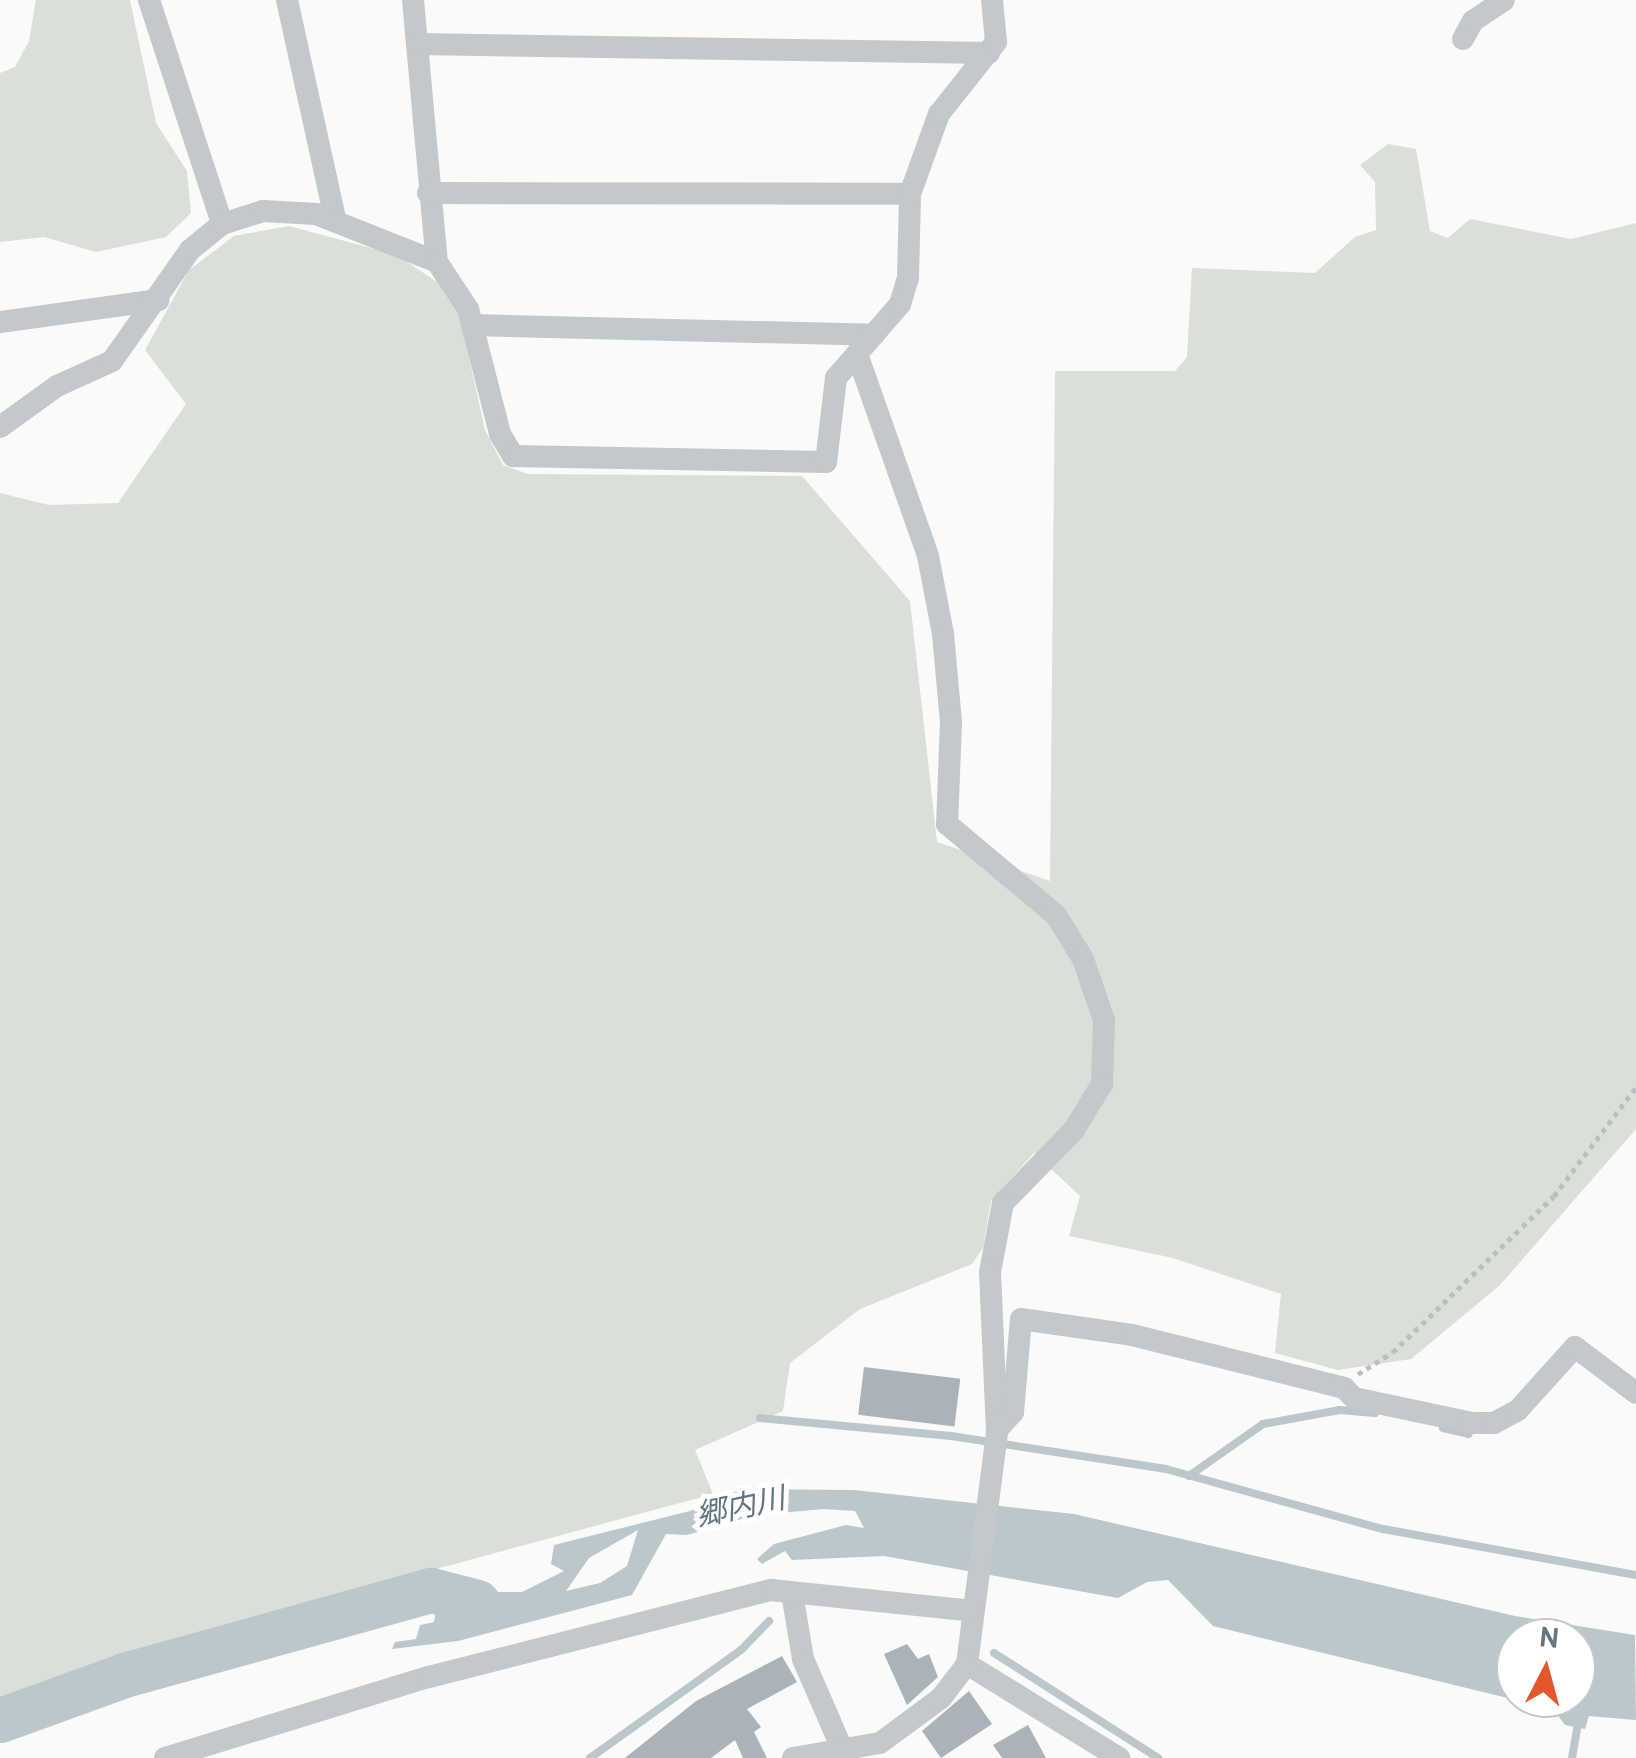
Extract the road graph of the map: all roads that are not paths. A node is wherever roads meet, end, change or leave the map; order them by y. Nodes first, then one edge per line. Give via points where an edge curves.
1 (149, 0) edge
2 (287, 0) edge
3 (414, 0) edge
4 (992, 0) edge
5 (1504, 0) edge
6 (1463, 39) dead end
7 (417, 44) junction
8 (989, 53) junction
9 (428, 193) junction
10 (910, 194) junction
11 (336, 220) junction
12 (222, 224) junction
13 (437, 262) junction
14 (158, 300) junction
15 (0, 322) edge
16 (472, 325) junction
17 (874, 335) junction
18 (857, 354) junction
19 (0, 428) edge
20 (1636, 1393) edge
21 (995, 1447) junction
22 (792, 1593) junction
23 (975, 1607) junction
24 (967, 1664) junction
25 (845, 1756) edge
26 (165, 1758) edge
27 (793, 1758) edge
28 (1119, 1758) edge

1 - 12 street
2 - 11 street
3 - 7 street
4 - 8 street via 998,18
5 - 6 street via 1473,21
7 - 8 street
7 - 9 street
8 - 10 street via 939,114
9 - 10 street
9 - 13 street
10 - 17 street via 908,278 900,304
11 - 12 street via 263,210
11 - 13 street
12 - 14 street via 190,250
13 - 16 street
14 - 15 street
14 - 19 street via 112,361 57,386
16 - 17 street
16 - 18 street via 500,434 514,456 826,462 836,378
17 - 18 street
18 - 21 street via 928,556 943,634 951,722 947,824 1056,915 1083,959 1104,1020 1102,1084 1074,1130 1004,1203 990,1272
20 - 21 street via 1575,1347 1518,1410 1494,1423 1354,1398 1344,1388 1132,1336 1022,1319 1014,1412
21 - 23 street
22 - 23 street
22 - 25 street via 804,1659
22 - 26 street via 771,1590 429,1677
23 - 24 street
24 - 25 street via 941,1698 880,1744
24 - 28 street
25 - 27 street via 812,1750

